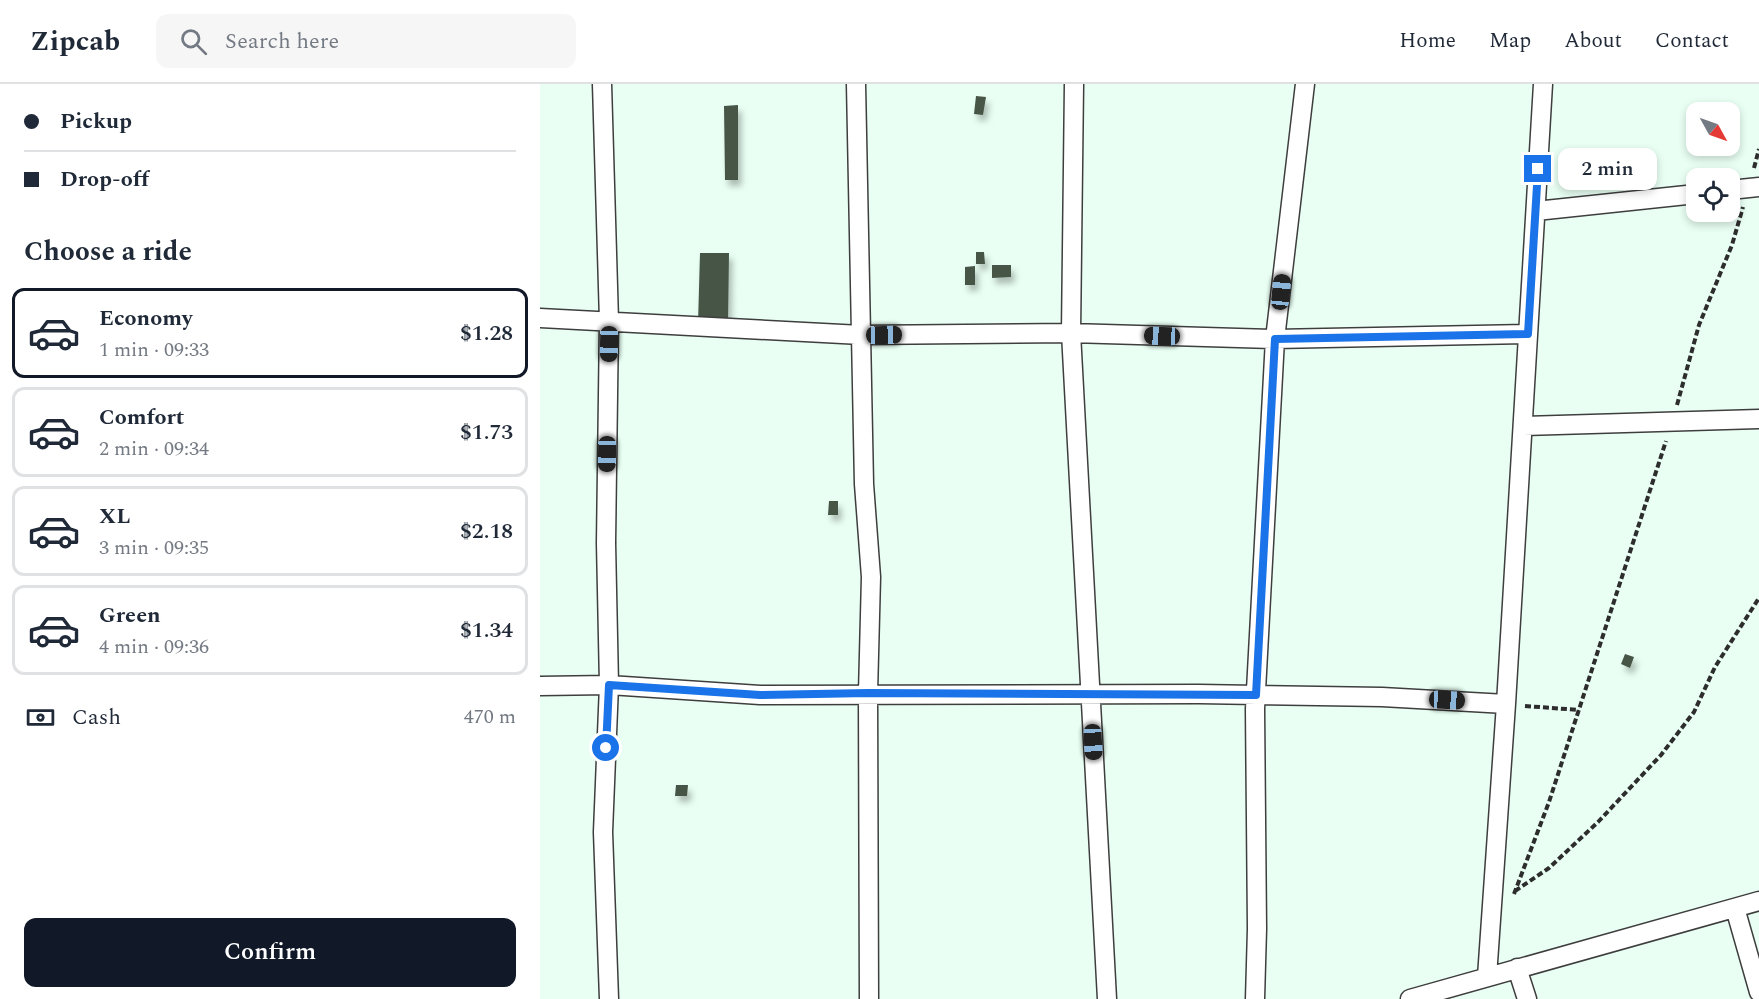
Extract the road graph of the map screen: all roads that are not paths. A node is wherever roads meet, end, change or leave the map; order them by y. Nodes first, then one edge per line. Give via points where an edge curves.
1 (602, 84) edge
2 (856, 84) edge
3 (1074, 84) edge
4 (1305, 84) edge
5 (1543, 84) edge
6 (1686, 195) edge
7 (1536, 211) junction
8 (540, 318) edge
9 (609, 321) junction
10 (1071, 333) junction
11 (1528, 334) junction
12 (861, 335) junction
13 (1275, 339) junction
14 (1759, 420) edge
15 (1523, 426) junction
16 (609, 685) junction
17 (540, 686) edge
18 (868, 693) junction
19 (1090, 695) junction
20 (1256, 695) junction
21 (1506, 704) junction
22 (1759, 901) edge
23 (1735, 908) junction
24 (1516, 968) junction
25 (1487, 976) junction
26 (1759, 992) edge
27 (609, 999) edge
28 (869, 999) edge
29 (1107, 999) edge
30 (1255, 999) edge
31 (1410, 999) edge
32 (1527, 999) edge

1 - 9 street
2 - 12 street
3 - 10 street
4 - 13 street
5 - 7 street
6 - 7 street
7 - 11 street
8 - 9 street
9 - 12 street
9 - 16 street
10 - 12 street
10 - 13 street
10 - 19 street
11 - 13 street
11 - 15 street
12 - 18 street via 864,484 871,577
13 - 20 street
14 - 15 street
15 - 21 street
16 - 17 street
16 - 18 street via 760,695
16 - 27 street via 603,832
18 - 19 street
18 - 28 street
19 - 20 street
19 - 29 street
20 - 21 street
20 - 30 street
21 - 25 street
22 - 23 street
23 - 24 street
23 - 26 street
24 - 25 street
24 - 32 street
25 - 31 street

